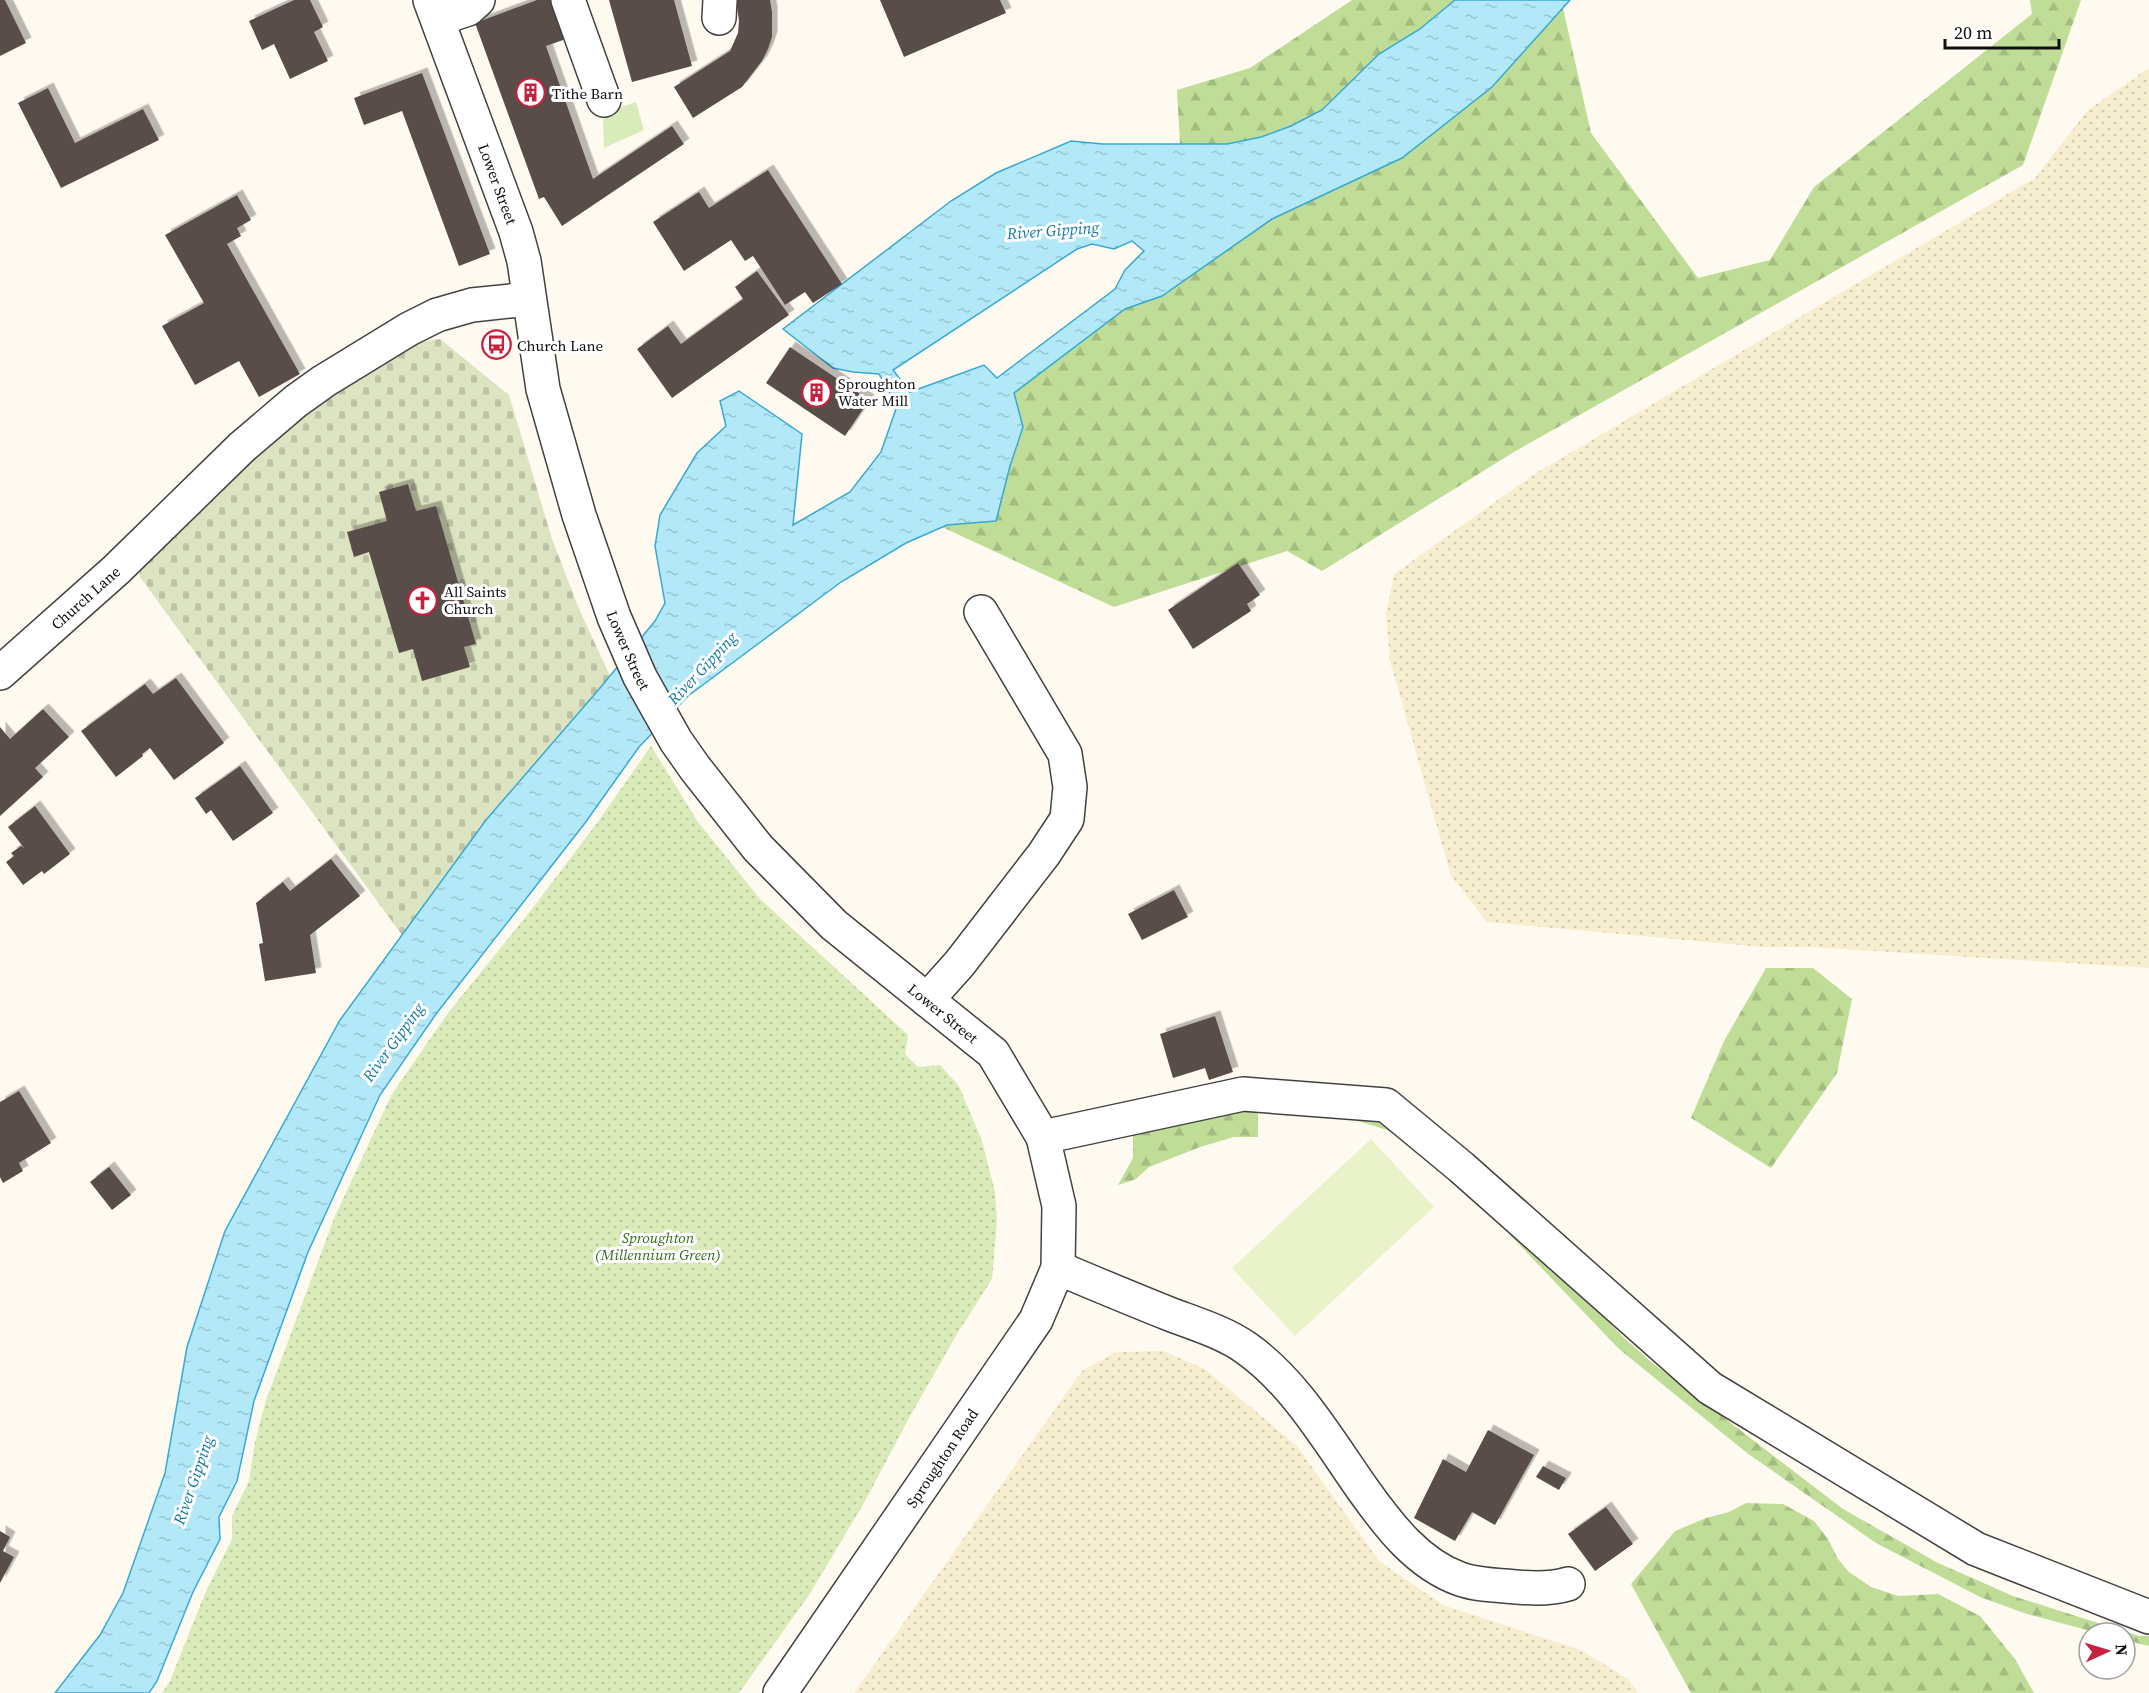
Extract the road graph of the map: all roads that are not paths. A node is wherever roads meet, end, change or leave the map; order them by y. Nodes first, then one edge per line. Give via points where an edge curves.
1 (478, 0) edge
2 (568, 0) edge
3 (434, 10) edge
4 (604, 100) dead end
5 (529, 299) junction
6 (981, 612) dead end
7 (0, 673) edge
8 (927, 1000) junction
9 (1043, 1137) junction
10 (1059, 1206) joint
11 (1058, 1268) junction
12 (1568, 1584) dead end
13 (2149, 1617) edge
14 (780, 1693) edge

1 - 3 street via 468,9
2 - 4 street
3 - 5 street, Lower Street via 516,232
5 - 7 street, Church Lane via 472,305 437,315 296,400
5 - 8 street, Lower Street via 543,389 579,515 614,617 640,677 676,741 758,848 834,925
6 - 8 street via 1065,754 1070,787 1067,819 960,963
8 - 9 street, Lower Street via 993,1053
9 - 10 street, Lower Street
9 - 13 street via 1243,1094 1386,1105 1710,1388 1977,1549
10 - 11 street, Sproughton Road
11 - 12 street via 1207,1328 1245,1347 1266,1363 1322,1431 1383,1518 1434,1565 1460,1579 1488,1584 1526,1588
11 - 14 street, Sproughton Road via 1036,1320

